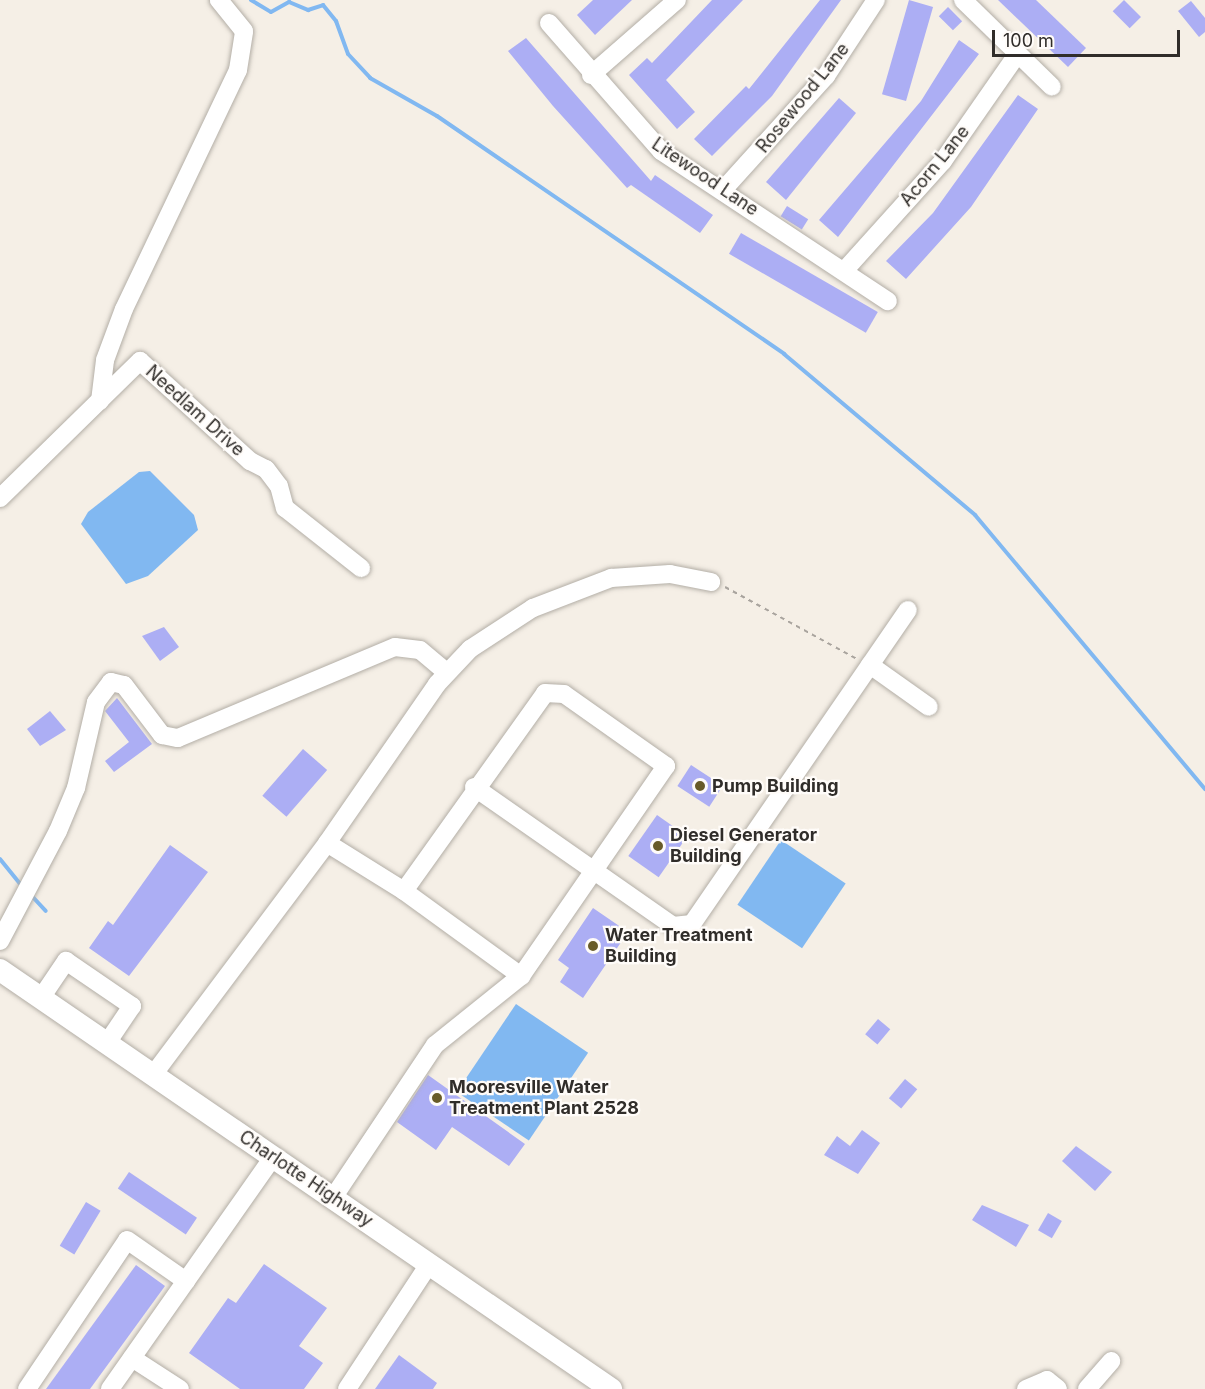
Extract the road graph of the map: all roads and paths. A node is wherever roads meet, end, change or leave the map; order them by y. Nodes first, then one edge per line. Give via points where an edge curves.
1 (219, 0) edge
2 (677, 0) edge
3 (876, 0) edge
4 (963, 0) edge
5 (549, 23) dead end
6 (1018, 53) junction
7 (591, 75) junction
8 (1052, 87) dead end
9 (723, 190) junction
10 (844, 271) junction
11 (888, 301) dead end
12 (100, 401) junction
13 (0, 498) edge
14 (361, 568) dead end
15 (711, 582) joint
16 (908, 610) dead end
17 (870, 665) junction
18 (447, 673) junction
19 (929, 707) dead end
20 (474, 787) junction
21 (327, 843) junction
22 (594, 870) junction
23 (404, 891) junction
24 (0, 941) edge
25 (0, 970) edge
26 (521, 976) junction
27 (41, 998) junction
28 (107, 1043) junction
29 (153, 1075) junction
30 (273, 1157) junction
31 (333, 1198) junction
32 (429, 1264) junction
33 (186, 1281) junction
34 (132, 1358) junction
35 (1111, 1360) dead end
36 (27, 1389) edge
37 (110, 1389) edge
38 (180, 1389) edge
39 (346, 1389) edge
40 (611, 1389) edge
41 (1026, 1389) edge
42 (1058, 1389) edge
43 (1087, 1389) edge

1 - 12 street via 244,31 238,70 124,309 105,360
2 - 7 street
3 - 9 street, Rosewood Lane via 825,76
4 - 6 street
5 - 7 street, Litewood Lane
6 - 8 street
6 - 10 street, Acorn Lane via 943,161
7 - 9 street, Litewood Lane via 661,151
9 - 10 street, Litewood Lane
10 - 11 street, Litewood Lane
12 - 13 street, Needlam Drive
12 - 14 street, Needlam Drive via 140,361 250,461 266,469 279,486 285,508
15 - 17 path
15 - 18 street via 670,574 611,579 533,608 470,649
16 - 17 street
17 - 19 street
17 - 22 street via 692,924 674,926
18 - 21 street
18 - 24 street via 420,651 395,646 168,739 124,685 111,682 96,702 76,788 58,831
20 - 22 street
20 - 22 street via 545,693 573,700 666,766
20 - 23 street
21 - 23 street
21 - 29 street
22 - 26 street
23 - 26 street
25 - 27 main road, Charlotte Highway
26 - 31 street via 435,1045
27 - 28 main road, Charlotte Highway
27 - 28 street via 66,961 132,1006
28 - 29 main road, Charlotte Highway
29 - 30 main road, Charlotte Highway
30 - 31 main road, Charlotte Highway
30 - 33 street
31 - 32 main road, Charlotte Highway
32 - 39 street
32 - 40 main road, Charlotte Highway
33 - 34 street
33 - 36 street via 127,1240
34 - 37 street
34 - 38 street
35 - 43 street
41 - 42 street via 1047,1380

